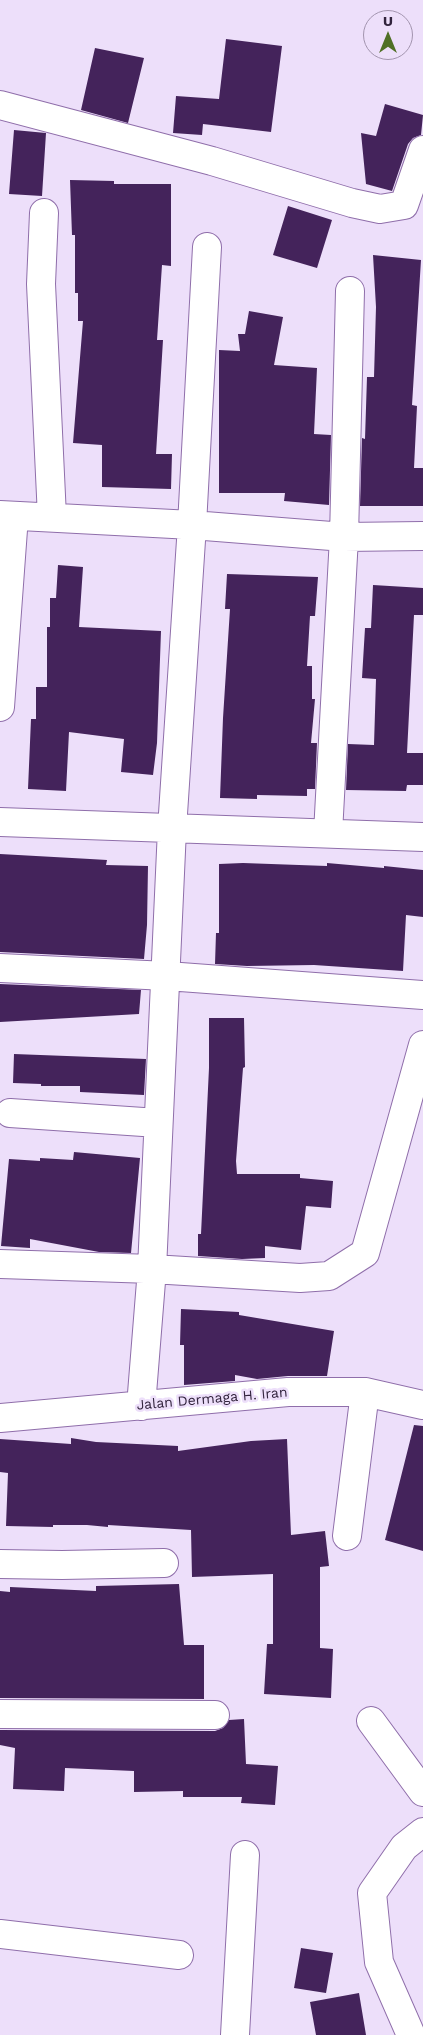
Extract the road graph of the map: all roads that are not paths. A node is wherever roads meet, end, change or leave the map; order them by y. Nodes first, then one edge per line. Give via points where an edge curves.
1 (0, 105) edge
2 (423, 150) edge
3 (44, 213) dead end
4 (207, 247) dead end
5 (350, 291) dead end
6 (7, 515) edge
7 (52, 517) junction
8 (192, 525) junction
9 (423, 536) edge
10 (344, 537) junction
11 (0, 707) edge
12 (0, 822) edge
13 (172, 829) junction
14 (328, 833) junction
15 (423, 837) edge
16 (0, 968) edge
17 (166, 976) junction
18 (423, 995) edge
19 (423, 1045) edge
20 (10, 1113) dead end
21 (158, 1123) junction
22 (0, 1264) edge
23 (152, 1269) junction
24 (365, 1392) junction
25 (141, 1406) junction
26 (423, 1406) edge
27 (0, 1418) edge
28 (347, 1536) dead end
29 (164, 1563) dead end
30 (0, 1564) edge
31 (0, 1714) edge
32 (215, 1715) dead end
33 (371, 1721) dead end
34 (423, 1792) edge
35 (423, 1832) edge
36 (244, 1855) dead end
37 (0, 1934) edge
38 (179, 1955) dead end
39 (235, 2035) edge
40 (411, 2035) edge

1 - 2 street via 380,209 404,205
3 - 7 street via 42,284
4 - 8 street
5 - 10 street
6 - 7 street
6 - 11 street
7 - 8 street
8 - 10 street
8 - 13 street
9 - 10 street
10 - 14 street
12 - 13 street
13 - 14 street
13 - 17 street
14 - 15 street
16 - 17 street
17 - 18 street
17 - 21 street
19 - 23 street via 365,1253 330,1276 300,1278
20 - 21 street
21 - 23 street
22 - 23 street
23 - 25 street
24 - 25 street, Jalan Dermaga H. Iran via 288,1392
24 - 26 street, Jalan Dermaga H. Iran
24 - 28 street
25 - 27 street, Jalan Dermaga H. Iran
29 - 30 street
31 - 32 street
33 - 34 street
35 - 40 street via 404,1847 372,1893 379,1962
36 - 39 street
37 - 38 street

